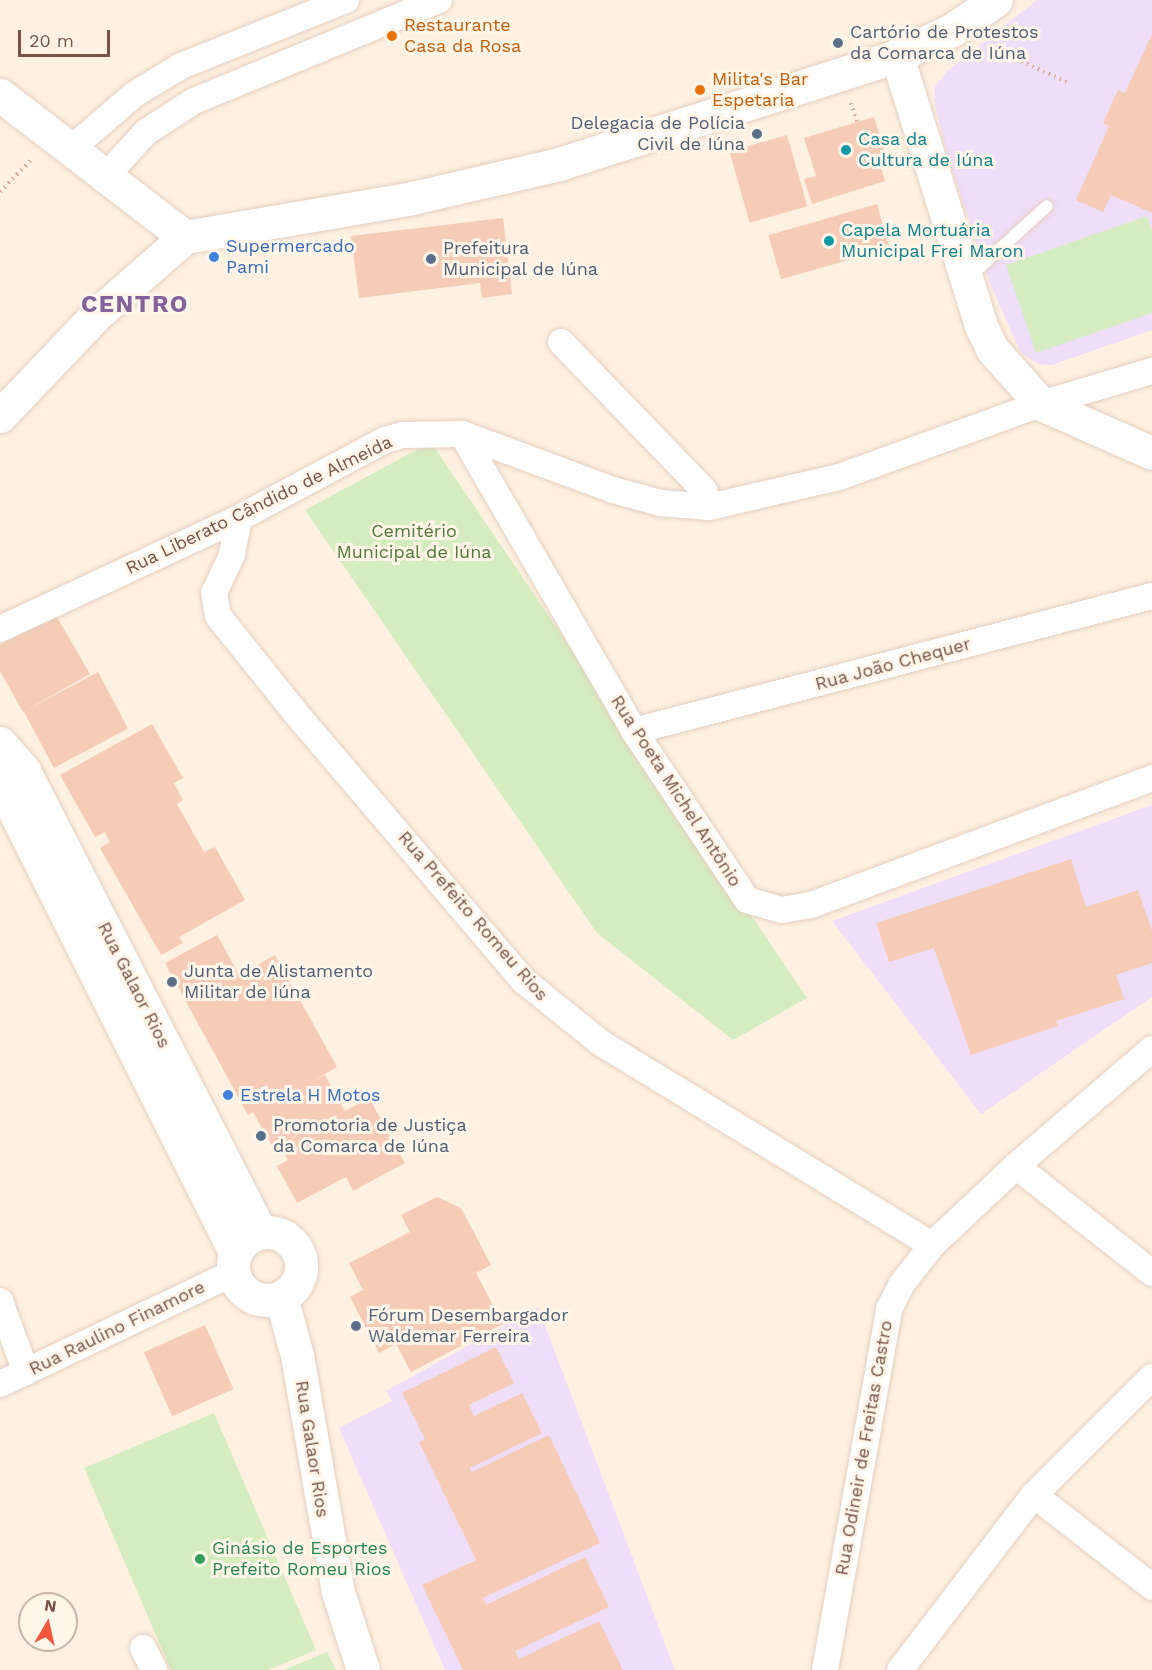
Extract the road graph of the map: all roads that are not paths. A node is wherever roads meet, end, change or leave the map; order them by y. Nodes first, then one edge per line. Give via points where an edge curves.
1 (346, 0) edge
2 (439, 0) edge
3 (996, 0) edge
4 (897, 56) junction
5 (0, 95) edge
6 (63, 143) junction
7 (106, 176) junction
8 (1047, 206) dead end
9 (185, 237) junction
10 (966, 280) junction
11 (561, 342) dead end
12 (1152, 372) edge
13 (1041, 404) junction
14 (0, 416) edge
15 (462, 434) junction
16 (1152, 453) edge
17 (709, 507) junction
18 (239, 518) junction
19 (1152, 596) edge
20 (0, 630) edge
21 (634, 731) junction
22 (0, 743) edge
23 (1152, 778) edge
24 (0, 782) edge
25 (1152, 1049) edge
26 (1016, 1166) junction
27 (932, 1245) junction
28 (243, 1252) junction
29 (1152, 1273) edge
30 (281, 1297) junction
31 (0, 1301) edge
32 (26, 1372) junction
33 (1152, 1377) edge
34 (0, 1384) edge
35 (1034, 1494) junction
36 (1152, 1587) edge
37 (363, 1670) edge
38 (825, 1670) edge
39 (900, 1670) edge

1 - 6 street via 181,66
2 - 7 street via 194,101 146,132
3 - 4 street via 952,30
4 - 9 street via 507,178
4 - 10 street
5 - 6 street
6 - 7 street
7 - 9 street
8 - 10 lane
9 - 14 street via 89,321
10 - 13 street via 992,348
11 - 17 street via 704,490
12 - 13 street, Rua Liberato Cândido de Almeida
13 - 16 street
13 - 17 street, Rua Liberato Cândido de Almeida via 839,477
15 - 17 street, Rua Liberato Cândido de Almeida via 613,489 661,503
15 - 18 street, Rua Liberato Cândido de Almeida via 420,433 385,440
15 - 21 street, Rua Poeta Michel Antônio
18 - 20 street, Rua Liberato Cândido de Almeida
18 - 27 street, Rua Prefeito Romeu Rios via 232,555 213,593 218,616 524,981 601,1043
19 - 21 street, Rua João Chequer
21 - 23 street, Rua Poeta Michel Antônio via 747,900 782,910 812,906
22 - 28 street, Rua Galaor Rios via 24,771
24 - 28 street, Rua Galaor Rios
25 - 26 street, Rua Odineir de Freitas Castro
26 - 27 street, Rua Odineir de Freitas Castro
26 - 29 street
27 - 38 street, Rua Odineir de Freitas Castro via 901,1285 889,1309
28 - 30 street, Rua Galaor Rios via 246,1294 269,1300
28 - 30 street via 272,1232 291,1242 301,1261 297,1282
28 - 32 street, Rua Raulino Finamore
30 - 37 street, Rua Galaor Rios via 297,1355 338,1592
31 - 32 street
32 - 34 street, Rua Raulino Finamore
33 - 35 street
35 - 36 street
35 - 39 street

